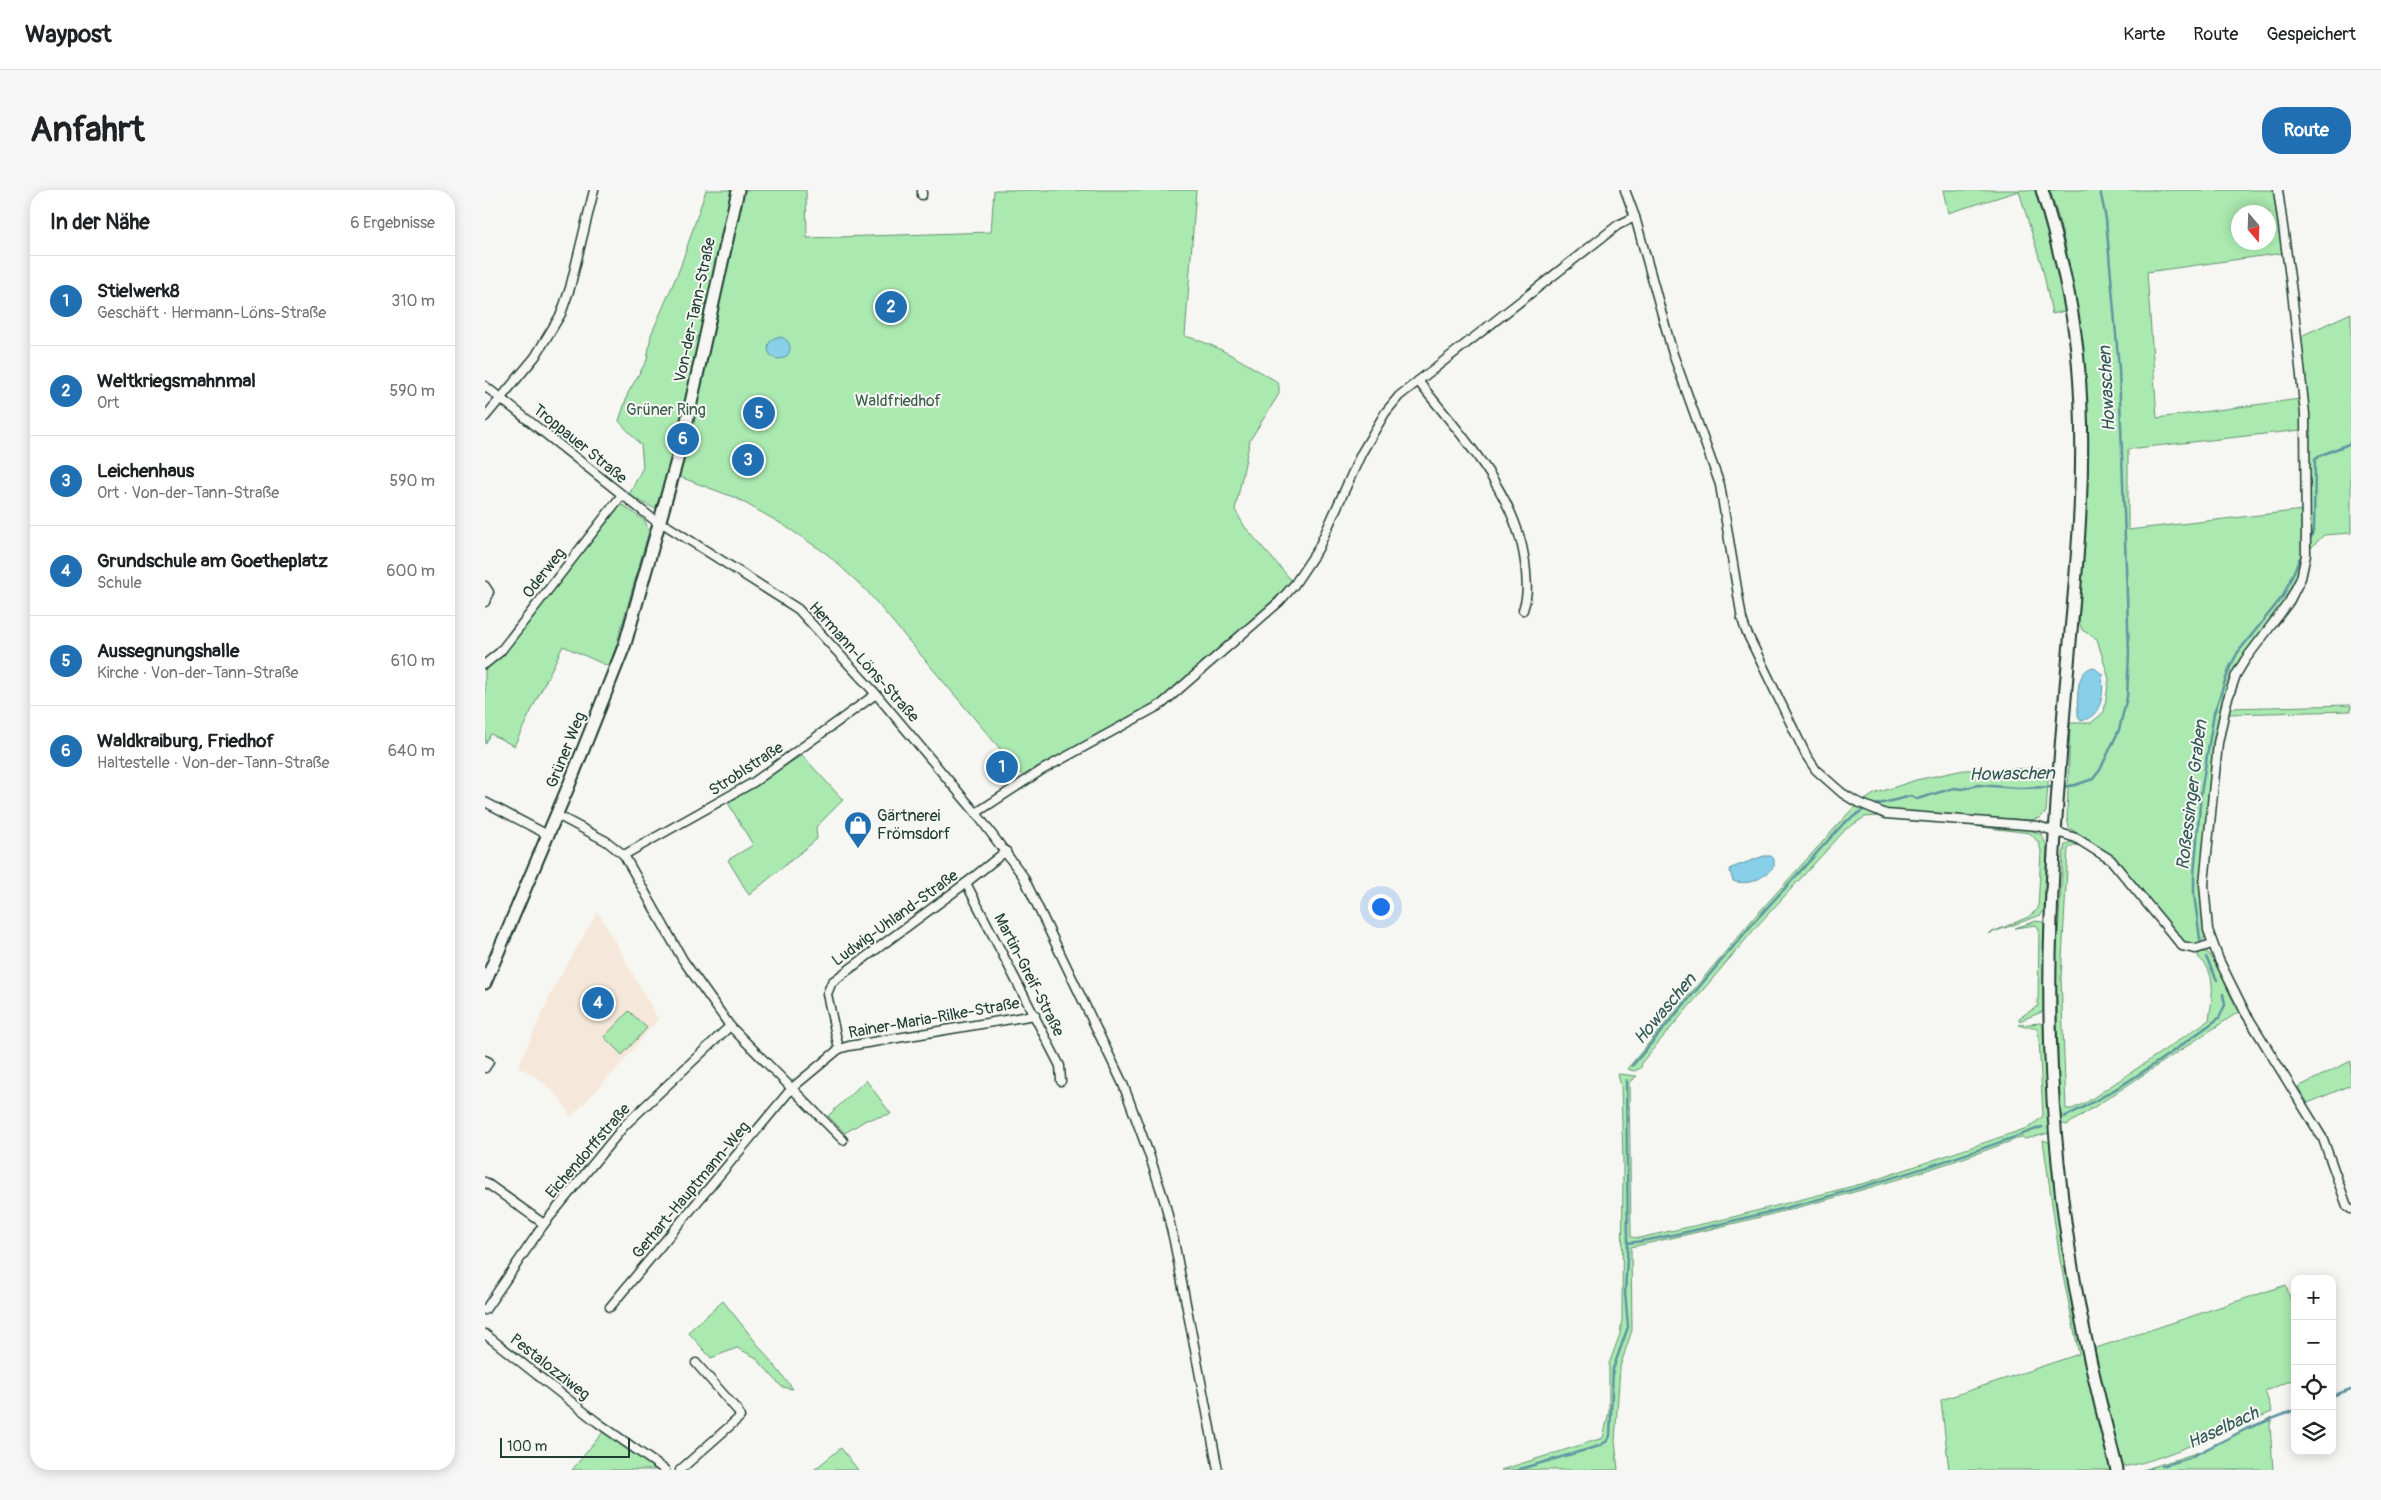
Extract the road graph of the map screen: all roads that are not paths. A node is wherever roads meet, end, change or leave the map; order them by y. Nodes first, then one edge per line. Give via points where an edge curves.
1 (594, 190) edge
2 (738, 190) edge
3 (1625, 190) edge
4 (2041, 190) edge
5 (2278, 190) edge
6 (1635, 217) junction
7 (1418, 381) junction
8 (485, 386) edge
9 (500, 398) junction
10 (485, 417) edge
11 (621, 496) junction
12 (658, 523) junction
13 (485, 586) edge
14 (485, 602) edge
15 (1523, 610) dead end
16 (485, 664) edge
17 (876, 694) junction
18 (485, 802) edge
19 (976, 813) junction
20 (557, 815) junction
21 (2056, 831) junction
22 (548, 835) junction
23 (1006, 851) junction
24 (623, 856) junction
25 (966, 883) junction
26 (2212, 944) junction
27 (485, 982) edge
28 (1035, 1015) junction
29 (730, 1026) junction
30 (839, 1049) junction
31 (485, 1060) edge
32 (485, 1068) edge
33 (1061, 1081) dead end
34 (792, 1088) junction
35 (843, 1140) dead end
36 (485, 1182) edge
37 (2351, 1209) edge
38 (544, 1224) junction
39 (610, 1307) dead end
40 (485, 1310) edge
41 (485, 1334) edge
42 (696, 1363) dead end
43 (665, 1470) edge
44 (680, 1470) edge
45 (1218, 1470) edge
46 (2117, 1470) edge

1 - 9 street via 561,314 535,357
2 - 12 street, Von-der-Tann-Straße via 683,439
3 - 6 street
4 - 21 street via 2069,292 2082,417 2078,555
5 - 26 street via 2305,414 2306,555 2301,578 2292,596 2236,675 2225,710 2218,743 2205,884 2206,917
6 - 7 street via 1618,225
6 - 21 street via 1673,354 1720,485 1742,619 1806,755 1828,782 1876,811 1901,816 2038,826
7 - 15 street via 1485,466 1506,503 1521,543 1525,566 1528,599
7 - 19 street via 1399,396 1377,425 1318,549 1279,602 1162,704 1042,770
8 - 9 street, Troppauer Straße
9 - 10 street
9 - 11 street, Troppauer Straße
11 - 12 street, Troppauer Straße
11 - 16 street, Oderweg via 500,652
12 - 17 street, Hermann-Löns-Straße via 798,609
12 - 20 street, Grüner Weg via 619,660
13 - 14 street via 489,592
17 - 19 street, Hermann-Löns-Straße
17 - 24 street, Stroblstraße via 754,782
18 - 22 street
19 - 23 street, Hermann-Löns-Straße
20 - 22 street, Grüner Weg
20 - 24 street via 606,841
21 - 26 street via 2088,844 2111,860 2182,946 2196,949
21 - 46 street via 2049,1037 2055,1138 2080,1312
22 - 27 street, Grüner Weg
23 - 25 street, Ludwig-Uhland-Straße
23 - 45 street, Hermann-Löns-Straße via 1033,894 1080,990 1123,1084 1149,1154 1174,1241
24 - 29 street via 683,960
25 - 28 street, Martin-Greif-Straße
25 - 30 street, Ludwig-Uhland-Straße via 832,982 827,994
26 - 37 street via 2245,1012 2323,1139 2347,1206
28 - 30 street, Rainer-Maria-Rilke-Straße
28 - 33 street, Martin-Greif-Straße via 1060,1066
29 - 34 street
29 - 38 street, Eichendorffstraße via 625,1125
30 - 34 street, Rainer-Maria-Rilke-Straße
31 - 32 street via 489,1062
34 - 35 street
34 - 39 street, Gerhart-Hauptmann-Weg
36 - 38 street
38 - 40 street, Eichendorffstraße
41 - 43 street, Pestalozziweg via 597,1422
42 - 44 street via 739,1411 740,1417

